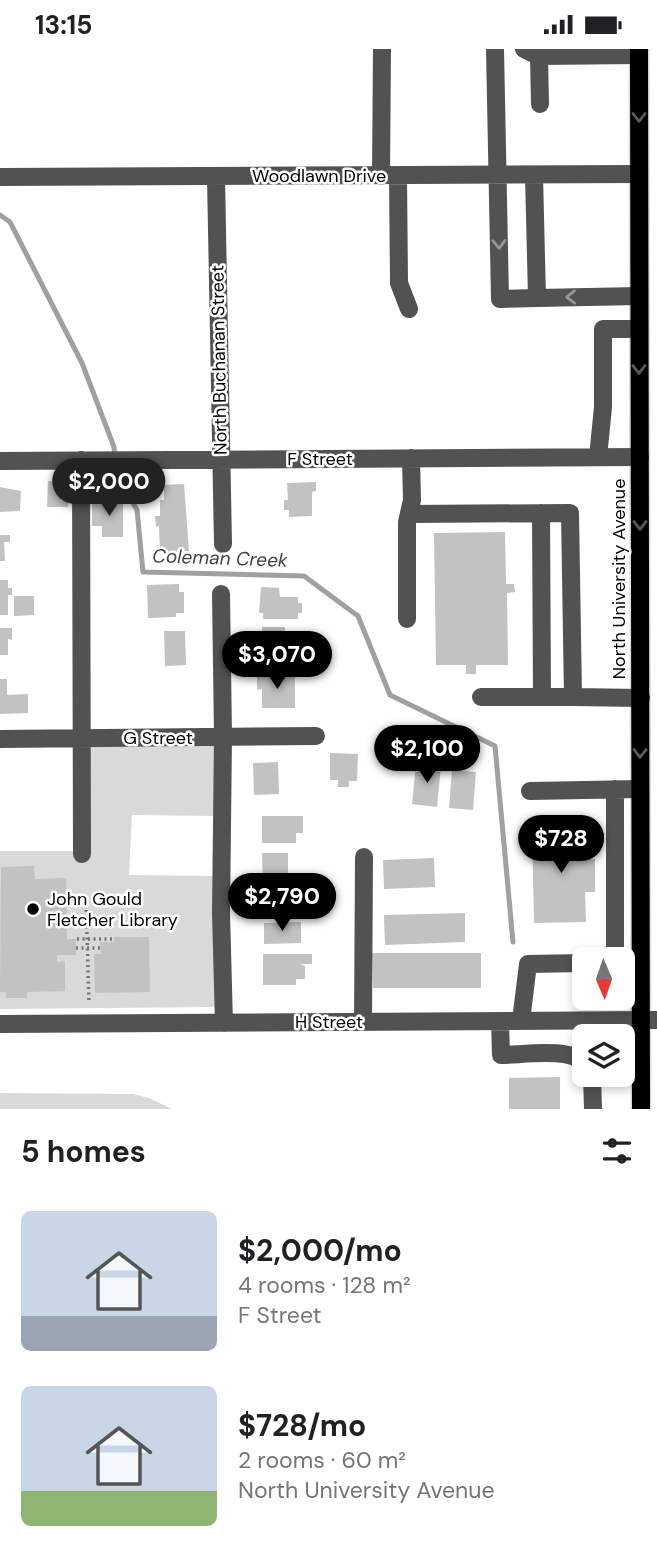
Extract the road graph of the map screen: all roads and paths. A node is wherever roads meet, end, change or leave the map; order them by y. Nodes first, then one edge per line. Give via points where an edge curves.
1 (382, 49) edge
2 (495, 49) edge
3 (639, 52) edge
4 (532, 53) edge
5 (540, 104) dead end
6 (638, 174) junction
7 (534, 175) junction
8 (389, 176) junction
9 (498, 176) junction
10 (0, 177) edge
11 (216, 177) junction
12 (639, 296) junction
13 (537, 298) junction
14 (409, 309) dead end
15 (639, 329) junction
16 (598, 457) junction
17 (640, 457) junction
18 (221, 459) junction
19 (411, 459) junction
20 (81, 460) junction
21 (0, 461) edge
22 (541, 513) junction
23 (409, 514) junction
24 (223, 544) dead end
25 (220, 594) dead end
26 (407, 619) dead end
27 (481, 697) dead end
28 (542, 697) junction
29 (573, 697) junction
30 (640, 698) junction
31 (316, 736) dead end
32 (223, 737) junction
33 (82, 738) junction
34 (0, 739) edge
35 (615, 789) junction
36 (639, 789) junction
37 (530, 791) dead end
38 (82, 854) dead end
39 (364, 857) dead end
40 (86, 899) dead end
41 (77, 939) dead end
42 (88, 939) junction
43 (112, 939) dead end
44 (615, 947) edge
45 (76, 948) dead end
46 (89, 948) junction
47 (101, 948) dead end
48 (572, 963) edge
49 (89, 977) junction
50 (95, 977) dead end
51 (89, 1003) dead end
52 (649, 1020) edge
53 (500, 1021) junction
54 (521, 1021) junction
55 (363, 1022) junction
56 (225, 1023) junction
57 (0, 1024) edge
58 (572, 1056) edge
59 (592, 1087) edge
60 (593, 1109) edge
61 (641, 1109) edge

1 - 8 street
2 - 9 street
3 - 4 street
3 -> 6 main road, North University Avenue
4 - 5 street
6 - 7 street, Woodlawn Drive
6 - 12 main road, North University Avenue
7 - 9 street, Woodlawn Drive
7 - 13 street
8 - 9 street, Woodlawn Drive
8 - 11 street, Woodlawn Drive
8 - 14 street via 399,283
9 -> 13 street via 500,299
10 - 11 street, Woodlawn Drive
11 - 18 street, North Buchanan Street
12 -> 13 street
12 - 15 main road, North University Avenue
15 - 16 street via 603,329
15 -> 17 main road, North University Avenue
16 - 17 street, F Street
16 - 19 street, F Street
17 -> 30 main road, North University Avenue
18 - 19 street, F Street
18 - 20 street, F Street
18 - 24 street, North Buchanan Street
19 - 23 street
20 - 21 street, F Street
20 - 33 street
22 - 23 street
22 - 28 street
22 - 29 street via 570,513
23 - 26 street
25 - 32 street
27 - 28 street
28 - 29 street
29 - 30 street
30 -> 36 main road, North University Avenue
31 - 32 street, G Street
32 - 33 street, G Street
32 - 56 street
33 - 34 street, G Street
33 - 38 street
35 - 36 street
35 - 37 street
35 - 44 street
36 - 52 main road, North University Avenue
39 - 55 street
40 - 42 path
41 - 42 path
42 - 43 path
42 - 46 path
45 - 46 path
46 - 47 path
46 - 49 path
48 - 54 street via 528,964
49 - 50 path
49 - 51 path
52 - 54 street, H Street
52 - 61 main road, North University Avenue
53 - 54 street, H Street
53 - 55 street, H Street
53 - 58 street via 501,1055
55 - 56 street, H Street
56 - 57 street, H Street
59 - 60 street

